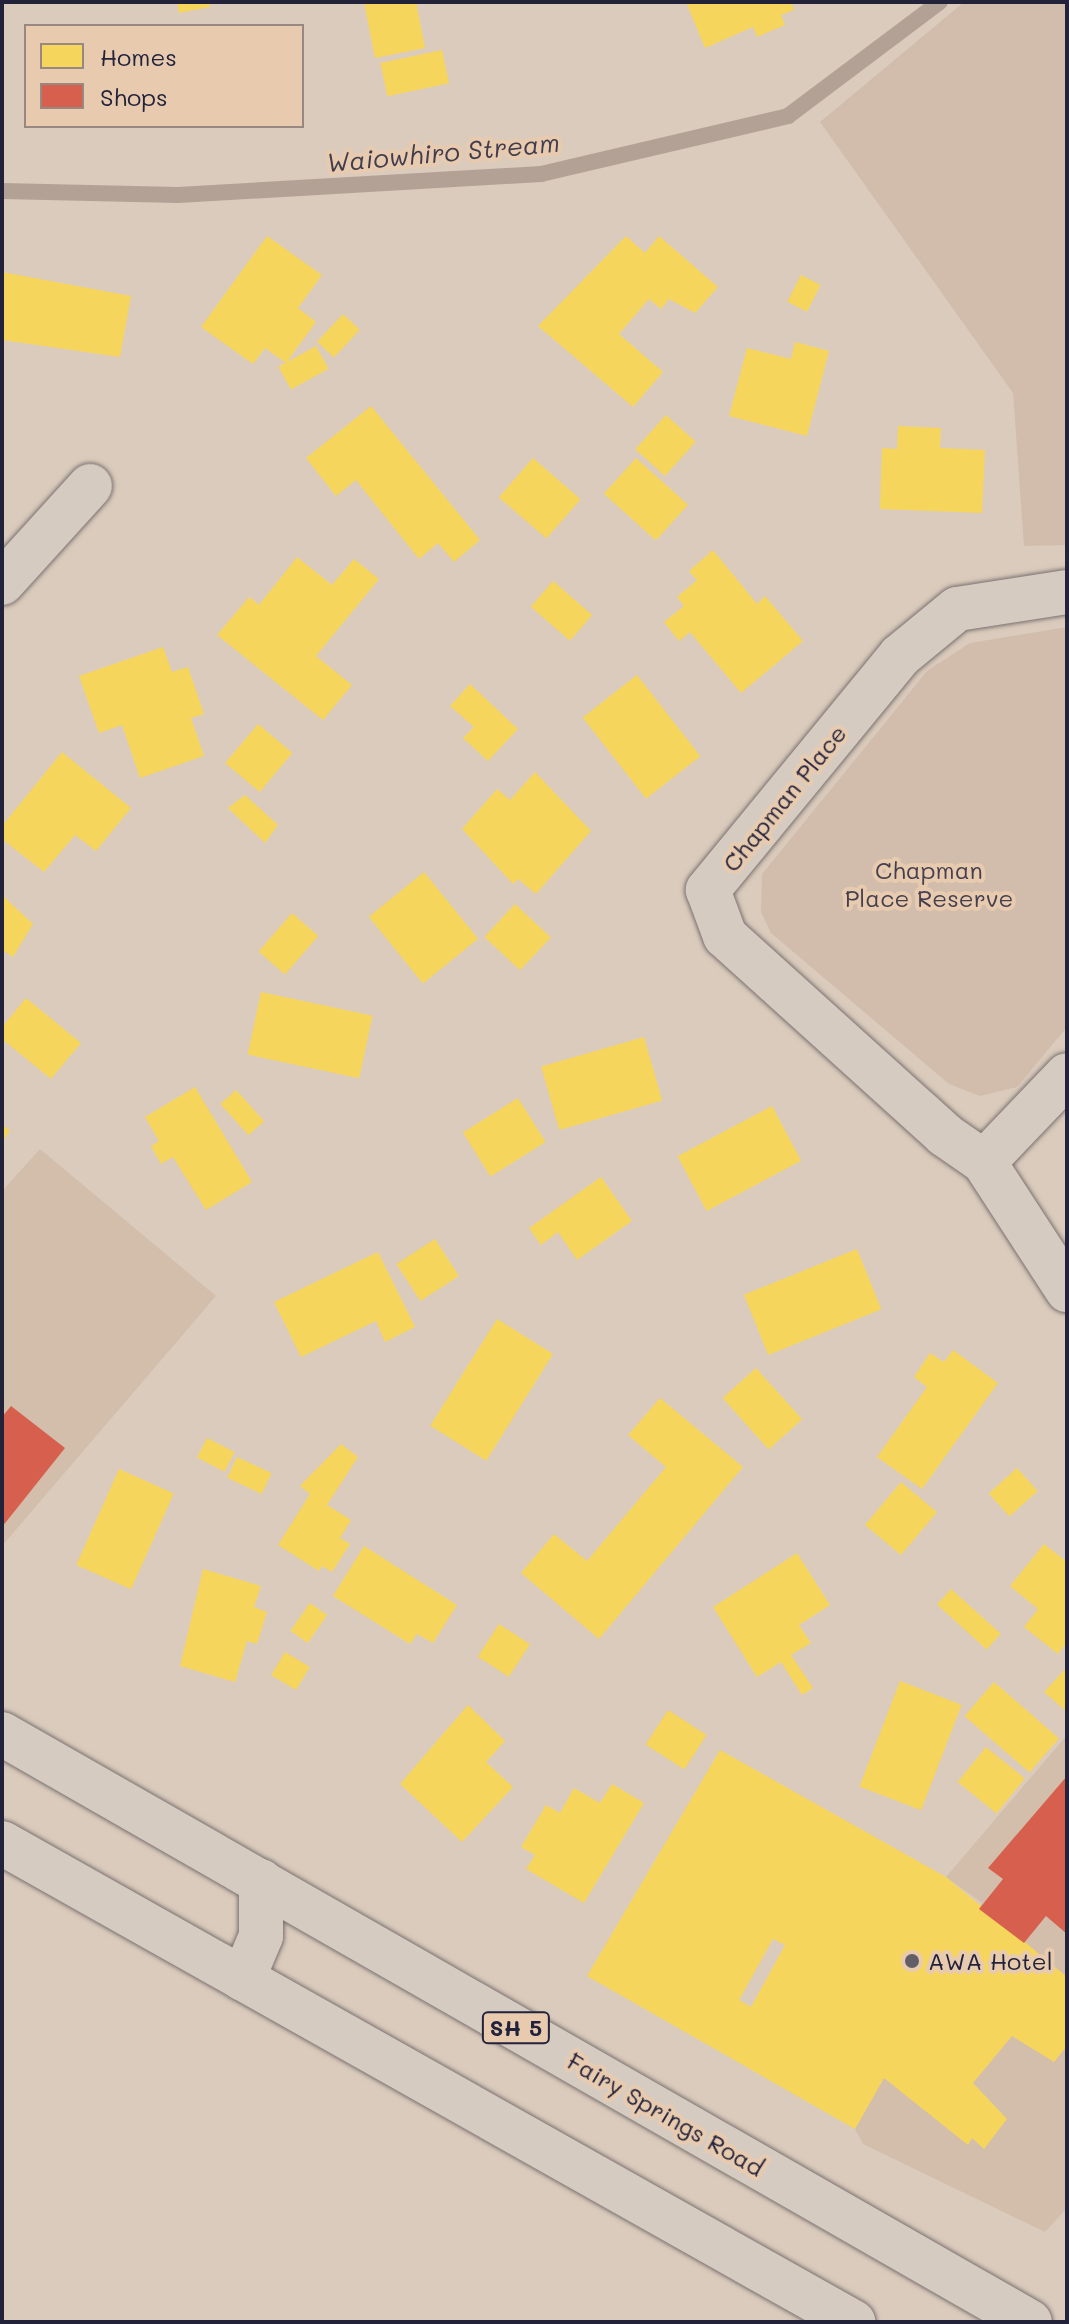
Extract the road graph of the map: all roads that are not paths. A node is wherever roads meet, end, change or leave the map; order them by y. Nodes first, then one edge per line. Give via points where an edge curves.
1 (90, 486) dead end
2 (2, 583) edge
3 (1067, 592) edge
4 (1067, 1075) edge
5 (984, 1162) junction
6 (1067, 1290) edge
7 (2, 1734) edge
8 (2, 1843) edge
9 (261, 1881) junction
10 (243, 1979) junction
11 (853, 2322) edge
12 (1030, 2322) edge

1 - 2 main road
3 - 5 main road, Chapman Place via 957,609 900,656 708,890 725,936 945,1135
4 - 5 main road
5 - 6 main road, Chapman Place
7 - 9 main road, Fairy Springs Road / SH 5
8 - 10 main road
9 - 10 main road via 261,1936
9 - 12 main road, Fairy Springs Road / SH 5
10 - 11 main road

